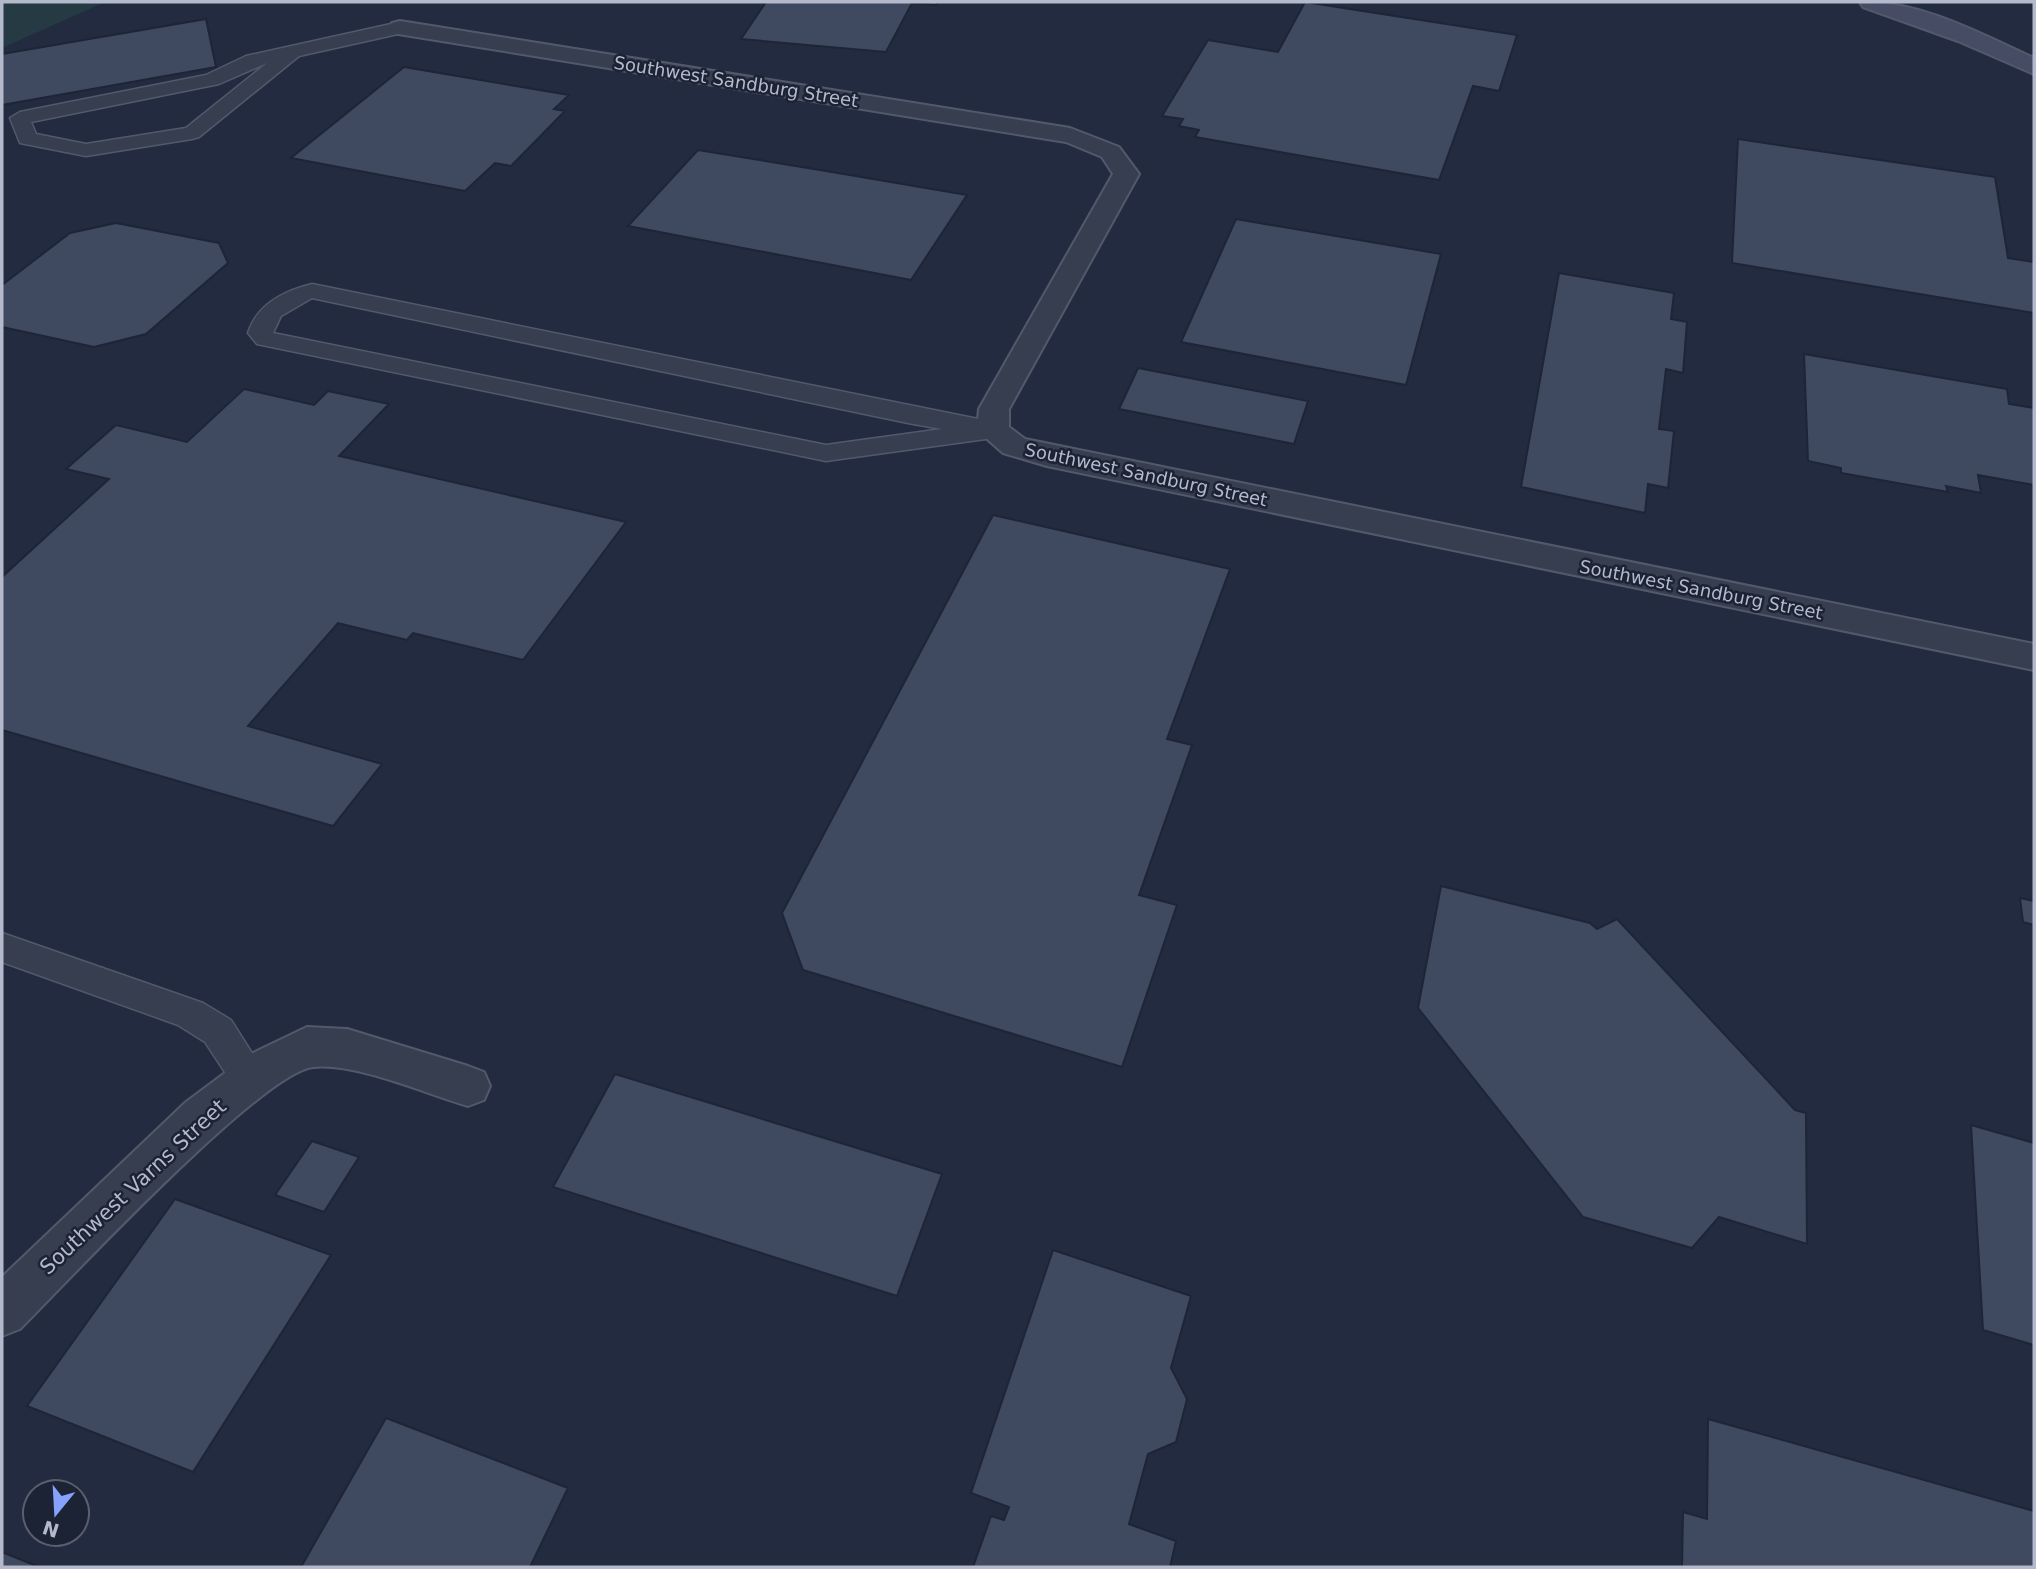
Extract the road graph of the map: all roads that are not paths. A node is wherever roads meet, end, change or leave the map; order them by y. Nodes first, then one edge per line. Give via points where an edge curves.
1 (1871, 2) edge
2 (400, 28) joint
3 (292, 52) junction
4 (2034, 67) edge
5 (993, 430) junction
6 (2034, 657) edge
7 (2, 947) edge
8 (251, 1080) junction
9 (468, 1086) dead end
10 (2, 1311) edge

1 - 4 main road via 1966,36
2 - 3 lane
2 - 5 street, Southwest Sandburg Street via 1070,135 1106,146 1126,174 1005,387 994,409
3 - 3 lane via 253,60 212,80 20,118 27,139 86,150 192,133
5 - 5 lane via 312,290 285,301 261,324 265,339 827,453
5 - 6 street, Southwest Sandburg Street via 1014,446 1047,456
7 - 8 lane via 190,1014 218,1031
8 - 9 street, Southwest Varns Street via 307,1047 347,1049
8 - 10 street, Southwest Varns Street via 202,1117

